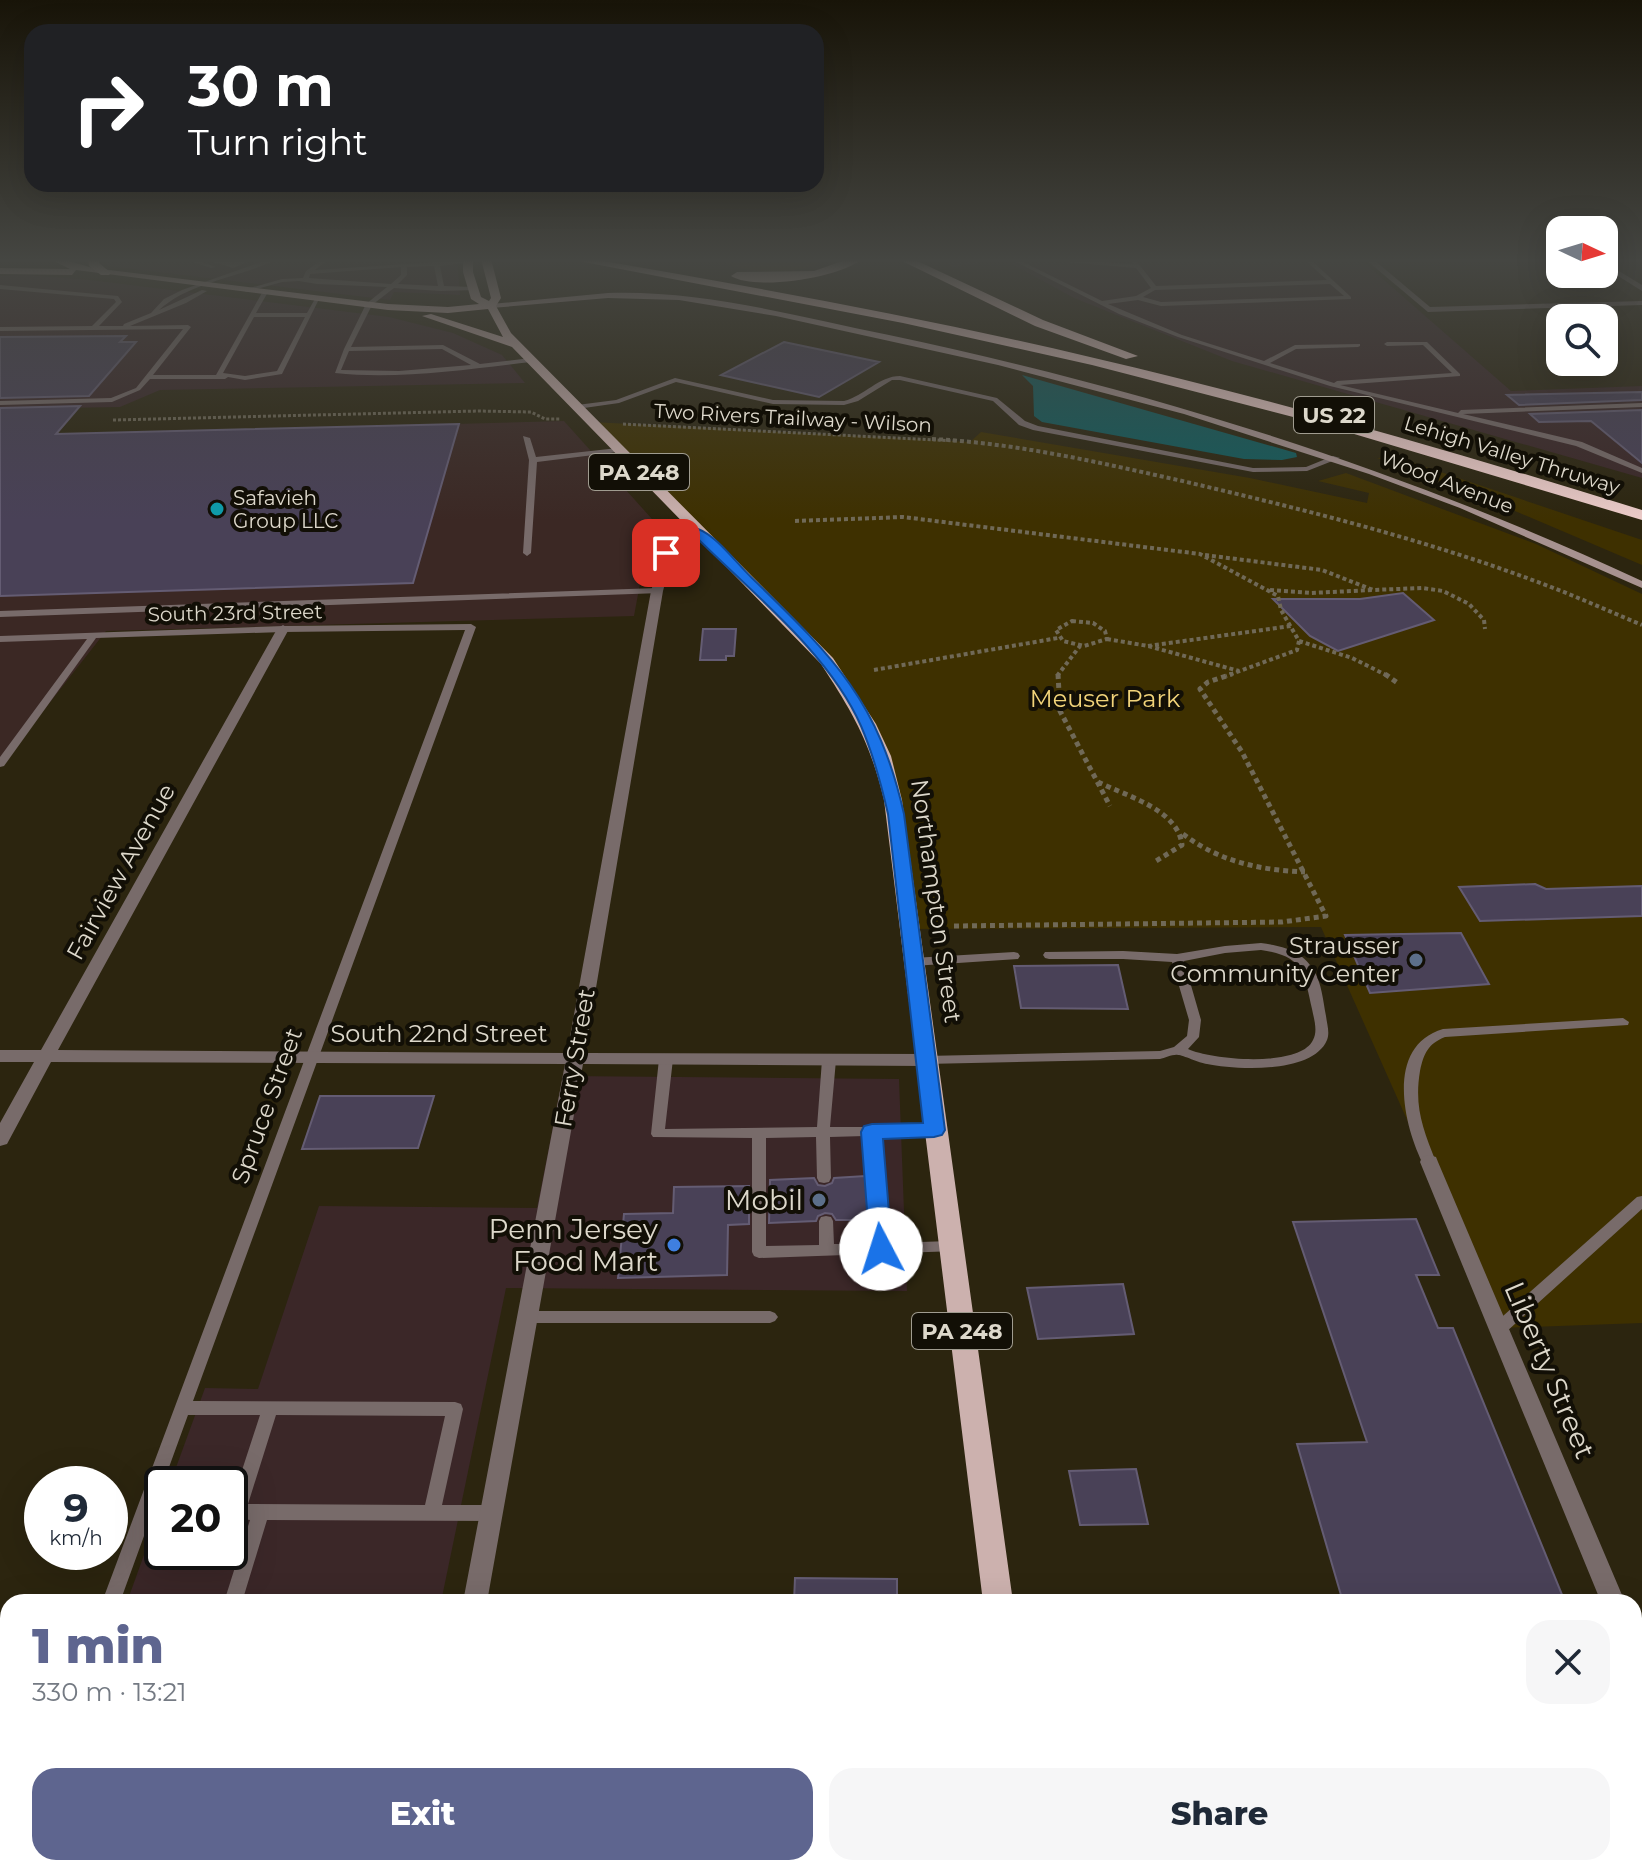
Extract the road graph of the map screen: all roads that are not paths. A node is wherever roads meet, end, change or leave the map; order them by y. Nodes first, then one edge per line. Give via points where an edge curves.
1 (172, 346) edge
2 (234, 346) edge
3 (293, 346) edge
4 (518, 346) edge
5 (928, 346) edge
6 (1025, 346) edge
7 (1056, 346) edge
8 (1105, 346) edge
9 (1211, 346) edge
10 (1311, 346) edge
11 (1429, 346) edge
12 (347, 349) joint
13 (531, 360) junction
14 (1263, 364) junction
15 (479, 366) junction
16 (147, 377) junction
17 (225, 377) junction
18 (1194, 378) junction
19 (1330, 384) junction
20 (0, 403) edge
21 (1642, 405) edge
22 (577, 407) junction
23 (1442, 413) junction
24 (526, 438) dead end
25 (618, 450) junction
26 (1336, 458) junction
27 (533, 460) junction
28 (1642, 471) edge
29 (1642, 505) edge
30 (1642, 515) edge
31 (698, 532) junction
32 (527, 553) dead end
33 (1642, 585) edge
34 (657, 591) junction
35 (0, 614) edge
36 (471, 627) joint
37 (283, 629) junction
38 (94, 635) junction
39 (0, 639) edge
40 (0, 764) edge
41 (1049, 955) dead end
42 (1014, 956) dead end
43 (1177, 958) junction
44 (913, 962) junction
45 (1623, 1022) dead end
46 (1179, 1050) junction
47 (0, 1056) edge
48 (46, 1056) junction
49 (312, 1057) junction
50 (575, 1059) junction
51 (666, 1059) junction
52 (829, 1060) junction
53 (925, 1060) junction
54 (934, 1130) junction
55 (823, 1132) junction
56 (872, 1132) junction
57 (759, 1133) junction
58 (0, 1139) edge
59 (1429, 1162) joint
60 (824, 1178) dead end
61 (1642, 1201) edge
62 (826, 1221) dead end
63 (951, 1247) junction
64 (881, 1249) junction
65 (827, 1250) junction
66 (528, 1317) junction
67 (770, 1317) dead end
68 (1500, 1328) junction
69 (182, 1408) junction
70 (270, 1408) junction
71 (261, 1512) junction
72 (432, 1513) junction
73 (492, 1513) junction
74 (114, 1594) edge
75 (235, 1594) edge
76 (477, 1594) edge
77 (997, 1594) edge
78 (1610, 1594) edge

1 - 16 lane
2 - 17 lane via 219,374
3 - 17 lane via 280,373
4 - 13 main road, Northampton Street / PA 248
5 - 26 main road, Wood Avenue via 1210,416
6 - 30 highway, Lehigh Valley Thruway / US 22 via 1367,432
7 - 18 highway, Lehigh Valley Thruway / US 22
8 - 18 highway
9 - 14 lane
10 - 14 lane via 1295,347
11 - 19 lane via 1458,375
12 - 15 lane via 443,347
12 - 15 lane via 337,372
13 - 15 lane
13 - 22 main road, Northampton Street / PA 248
14 - 19 lane
16 - 17 lane
16 - 20 lane via 138,389 112,400
18 - 29 highway, Lehigh Valley Thruway / US 22
19 - 23 lane
21 - 23 lane
22 - 25 main road, Northampton Street / PA 248
22 - 26 lane via 617,402 675,380 773,402 844,403 900,378 995,399 1022,423 1036,428 1213,464 1282,471
23 - 28 lane via 1579,444
24 - 27 lane
25 - 27 lane
25 - 31 main road, Northampton Street / PA 248
26 - 33 main road, Wood Avenue via 1488,516
27 - 32 lane
31 - 34 street, Ferry Street via 670,544
31 - 44 main road, Northampton Street / PA 248 via 827,661 868,724 893,800
34 - 35 lane
34 - 50 street, Ferry Street
36 - 37 lane, South 23rd Street
36 - 49 lane, Spruce Street
37 - 38 lane, South 23rd Street
37 - 48 street, Fairview Avenue
38 - 39 lane, South 23rd Street
38 - 40 lane
41 - 43 lane
42 - 44 lane
43 - 46 lane via 1195,1020 1193,1037
43 - 46 lane via 1214,949 1262,947 1296,957 1312,978 1321,1027 1320,1042 1298,1060 1202,1061
44 - 53 main road, Northampton Street / PA 248
45 - 59 lane via 1427,1038 1418,1051 1408,1098
46 - 53 lane via 1160,1055
47 - 48 street, South 22nd Street
48 - 49 street, South 22nd Street
48 - 58 street, Fairview Avenue
49 - 50 street, South 22nd Street
49 - 69 lane, Spruce Street
50 - 51 street, South 22nd Street
50 - 66 street, Ferry Street
51 - 52 street, South 22nd Street
51 - 57 lane via 658,1134
52 - 53 street, South 22nd Street
52 - 55 lane
53 - 54 main road, Northampton Street / PA 248
54 - 56 lane
54 - 63 main road, Northampton Street / PA 248
55 - 56 lane
55 - 57 lane
55 - 60 lane
56 - 64 lane
57 - 65 lane via 759,1252
59 - 68 street, Liberty Street
61 - 68 lane
62 - 65 lane
63 - 64 lane
63 - 77 main road, Northampton Street / PA 248
64 - 65 lane
66 - 67 lane
66 - 73 street, Ferry Street
68 - 78 street, Liberty Street
69 - 70 lane
69 - 74 lane, Spruce Street
70 - 71 lane via 237,1512
70 - 72 lane via 455,1409
71 - 72 lane
71 - 75 lane
72 - 73 lane
73 - 76 street, Ferry Street

